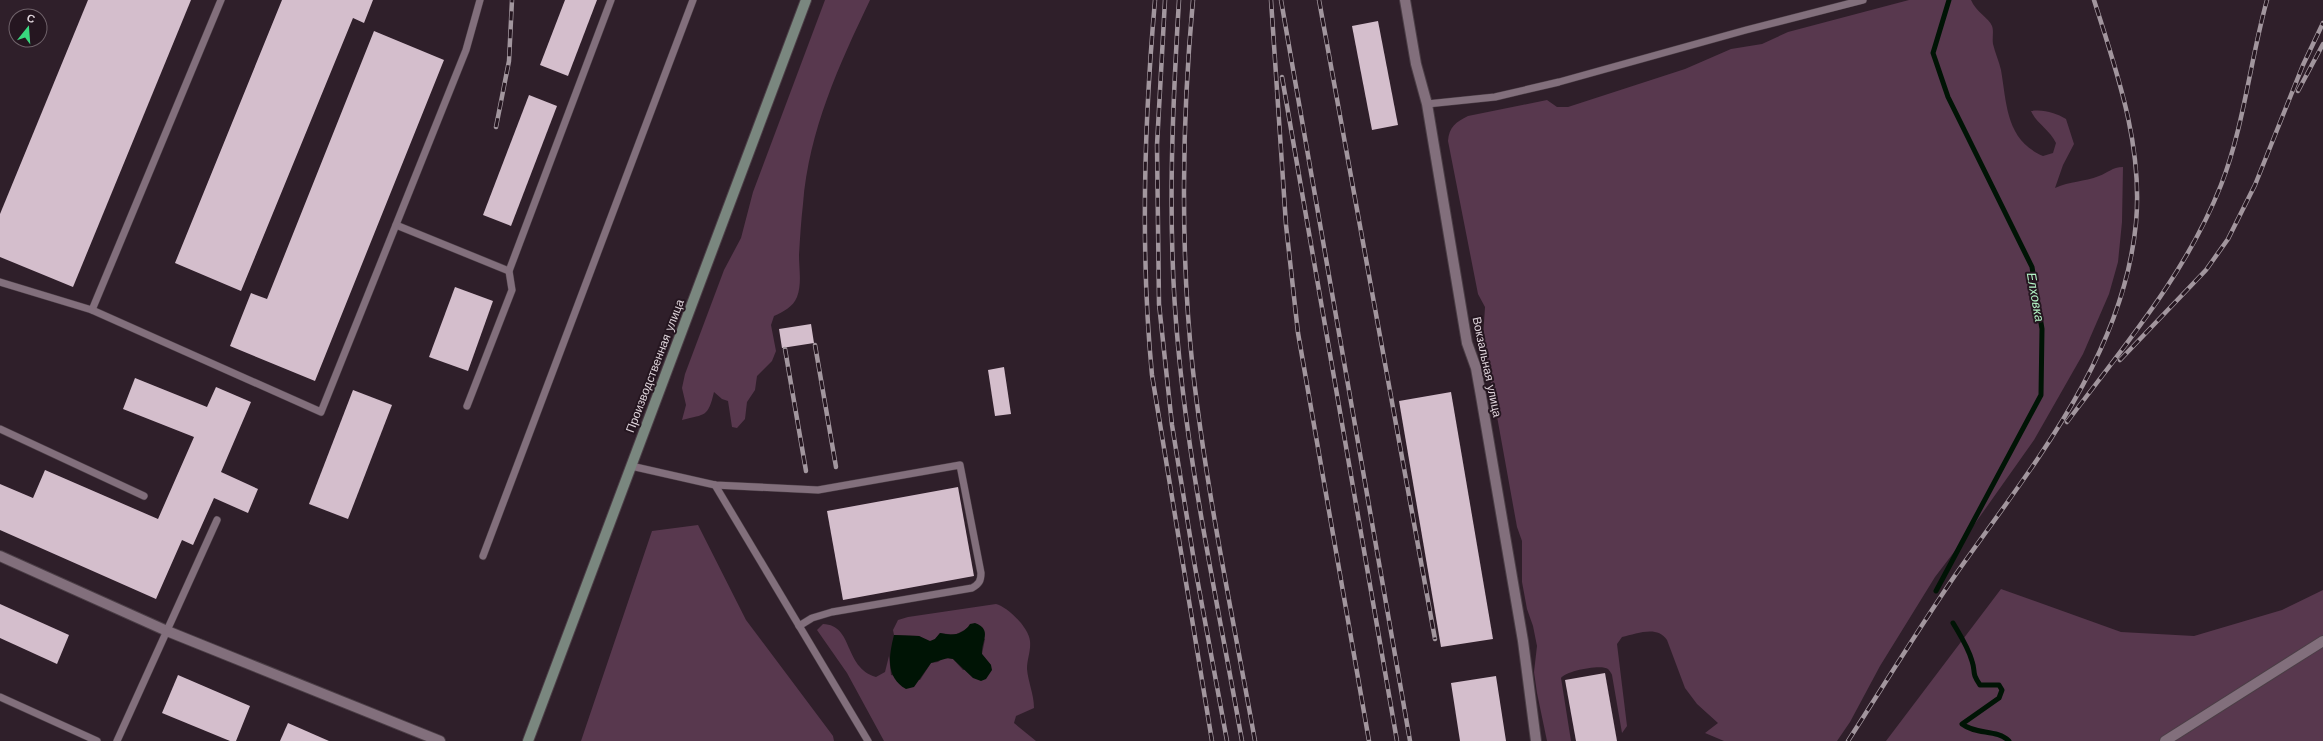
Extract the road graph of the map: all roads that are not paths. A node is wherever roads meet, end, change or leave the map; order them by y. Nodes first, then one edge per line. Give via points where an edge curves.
1 (221, 0) edge
2 (480, 0) edge
3 (611, 0) edge
4 (693, 0) edge
5 (806, 0) edge
6 (1404, 0) edge
7 (1863, 0) edge
8 (1427, 104) junction
9 (396, 224) junction
10 (509, 271) junction
11 (0, 282) edge
12 (92, 310) junction
13 (467, 406) dead end
14 (0, 429) edge
15 (631, 466) junction
16 (714, 485) junction
17 (144, 496) dead end
18 (217, 520) dead end
19 (0, 556) edge
20 (484, 556) dead end
21 (799, 626) junction
22 (167, 631) junction
23 (2323, 641) edge
24 (0, 696) edge
25 (97, 741) edge
26 (117, 741) edge
27 (440, 741) edge
28 (528, 741) edge
29 (868, 741) edge
30 (1536, 741) edge
31 (2165, 741) edge

1 - 12 lane
2 - 9 lane via 466,50
3 - 10 lane
4 - 20 lane
5 - 15 main road, Производственная улица
6 - 8 street, Вокзальная улица via 1416,64
7 - 8 lane via 1559,82 1495,97
8 - 30 street, Вокзальная улица via 1459,302 1467,343 1476,368 1523,641
9 - 10 lane
9 - 12 lane via 321,412
10 - 13 lane via 512,290
11 - 12 lane
14 - 17 lane
15 - 16 lane
15 - 28 main road, Производственная улица
16 - 21 lane
16 - 21 lane via 830,490 960,465 981,572 978,585 832,612 812,618
18 - 22 lane
19 - 22 street
21 - 29 lane
22 - 26 lane
22 - 27 street
23 - 31 street
24 - 25 lane

